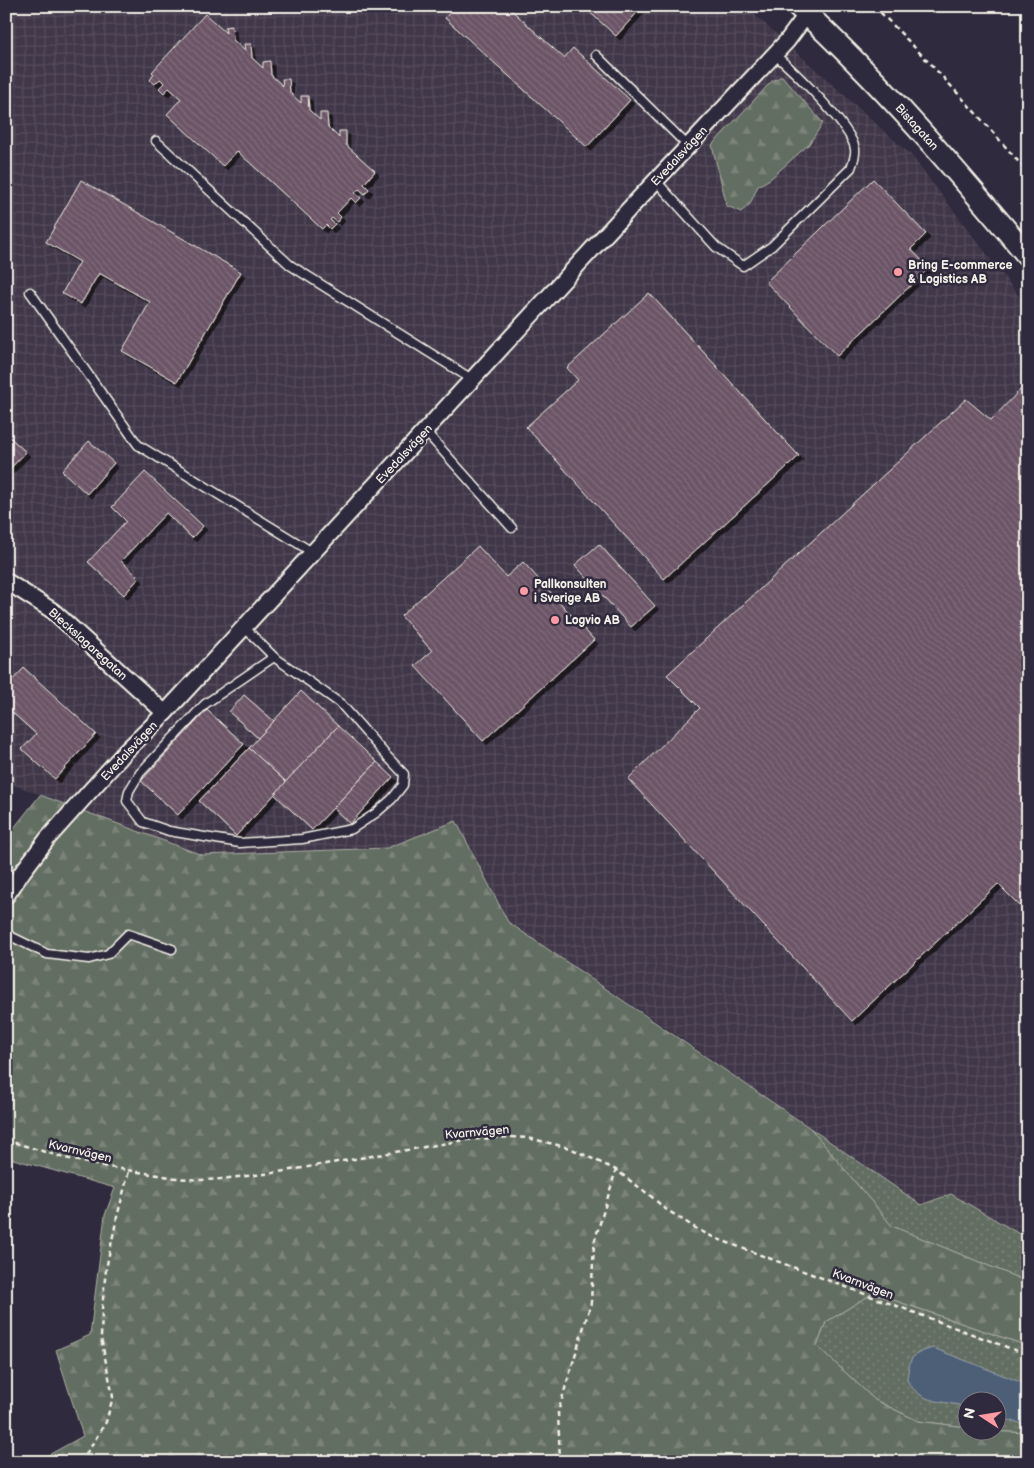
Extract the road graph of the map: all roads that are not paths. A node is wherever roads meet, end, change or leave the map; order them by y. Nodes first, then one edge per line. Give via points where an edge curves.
1 (802, 10) edge
2 (774, 54) junction
3 (596, 55) dead end
4 (156, 140) dead end
5 (689, 147) junction
6 (656, 180) junction
7 (1028, 256) edge
8 (30, 292) dead end
9 (473, 380) junction
10 (425, 431) junction
11 (512, 528) dead end
12 (312, 552) junction
13 (6, 580) edge
14 (244, 627) junction
15 (274, 658) junction
16 (165, 713) junction
17 (6, 896) edge
18 (6, 934) edge
19 (172, 949) dead end

1 - 2 street, Evedalsvägen via 787,41
1 - 7 street, Bistagatan via 928,138
2 - 5 street, Evedalsvägen
2 - 6 lane via 798,74 852,139 855,150 852,168 772,246 742,266 716,247
3 - 5 lane
4 - 9 lane via 290,265
5 - 6 street, Evedalsvägen
6 - 9 street, Evedalsvägen
8 - 12 lane via 138,445
9 - 10 street, Evedalsvägen
10 - 11 lane
10 - 12 street, Evedalsvägen
12 - 14 street, Evedalsvägen
13 - 16 street, Bleckslagaregatan via 52,611
14 - 15 lane
14 - 16 street, Evedalsvägen
15 - 15 lane via 342,704 404,774 403,785 392,799 352,829 302,839 240,843 169,831 143,822 127,801 129,791 140,774 205,704
16 - 17 street, Evedalsvägen via 126,751 48,838
18 - 19 lane via 47,954 89,959 108,954 128,934

